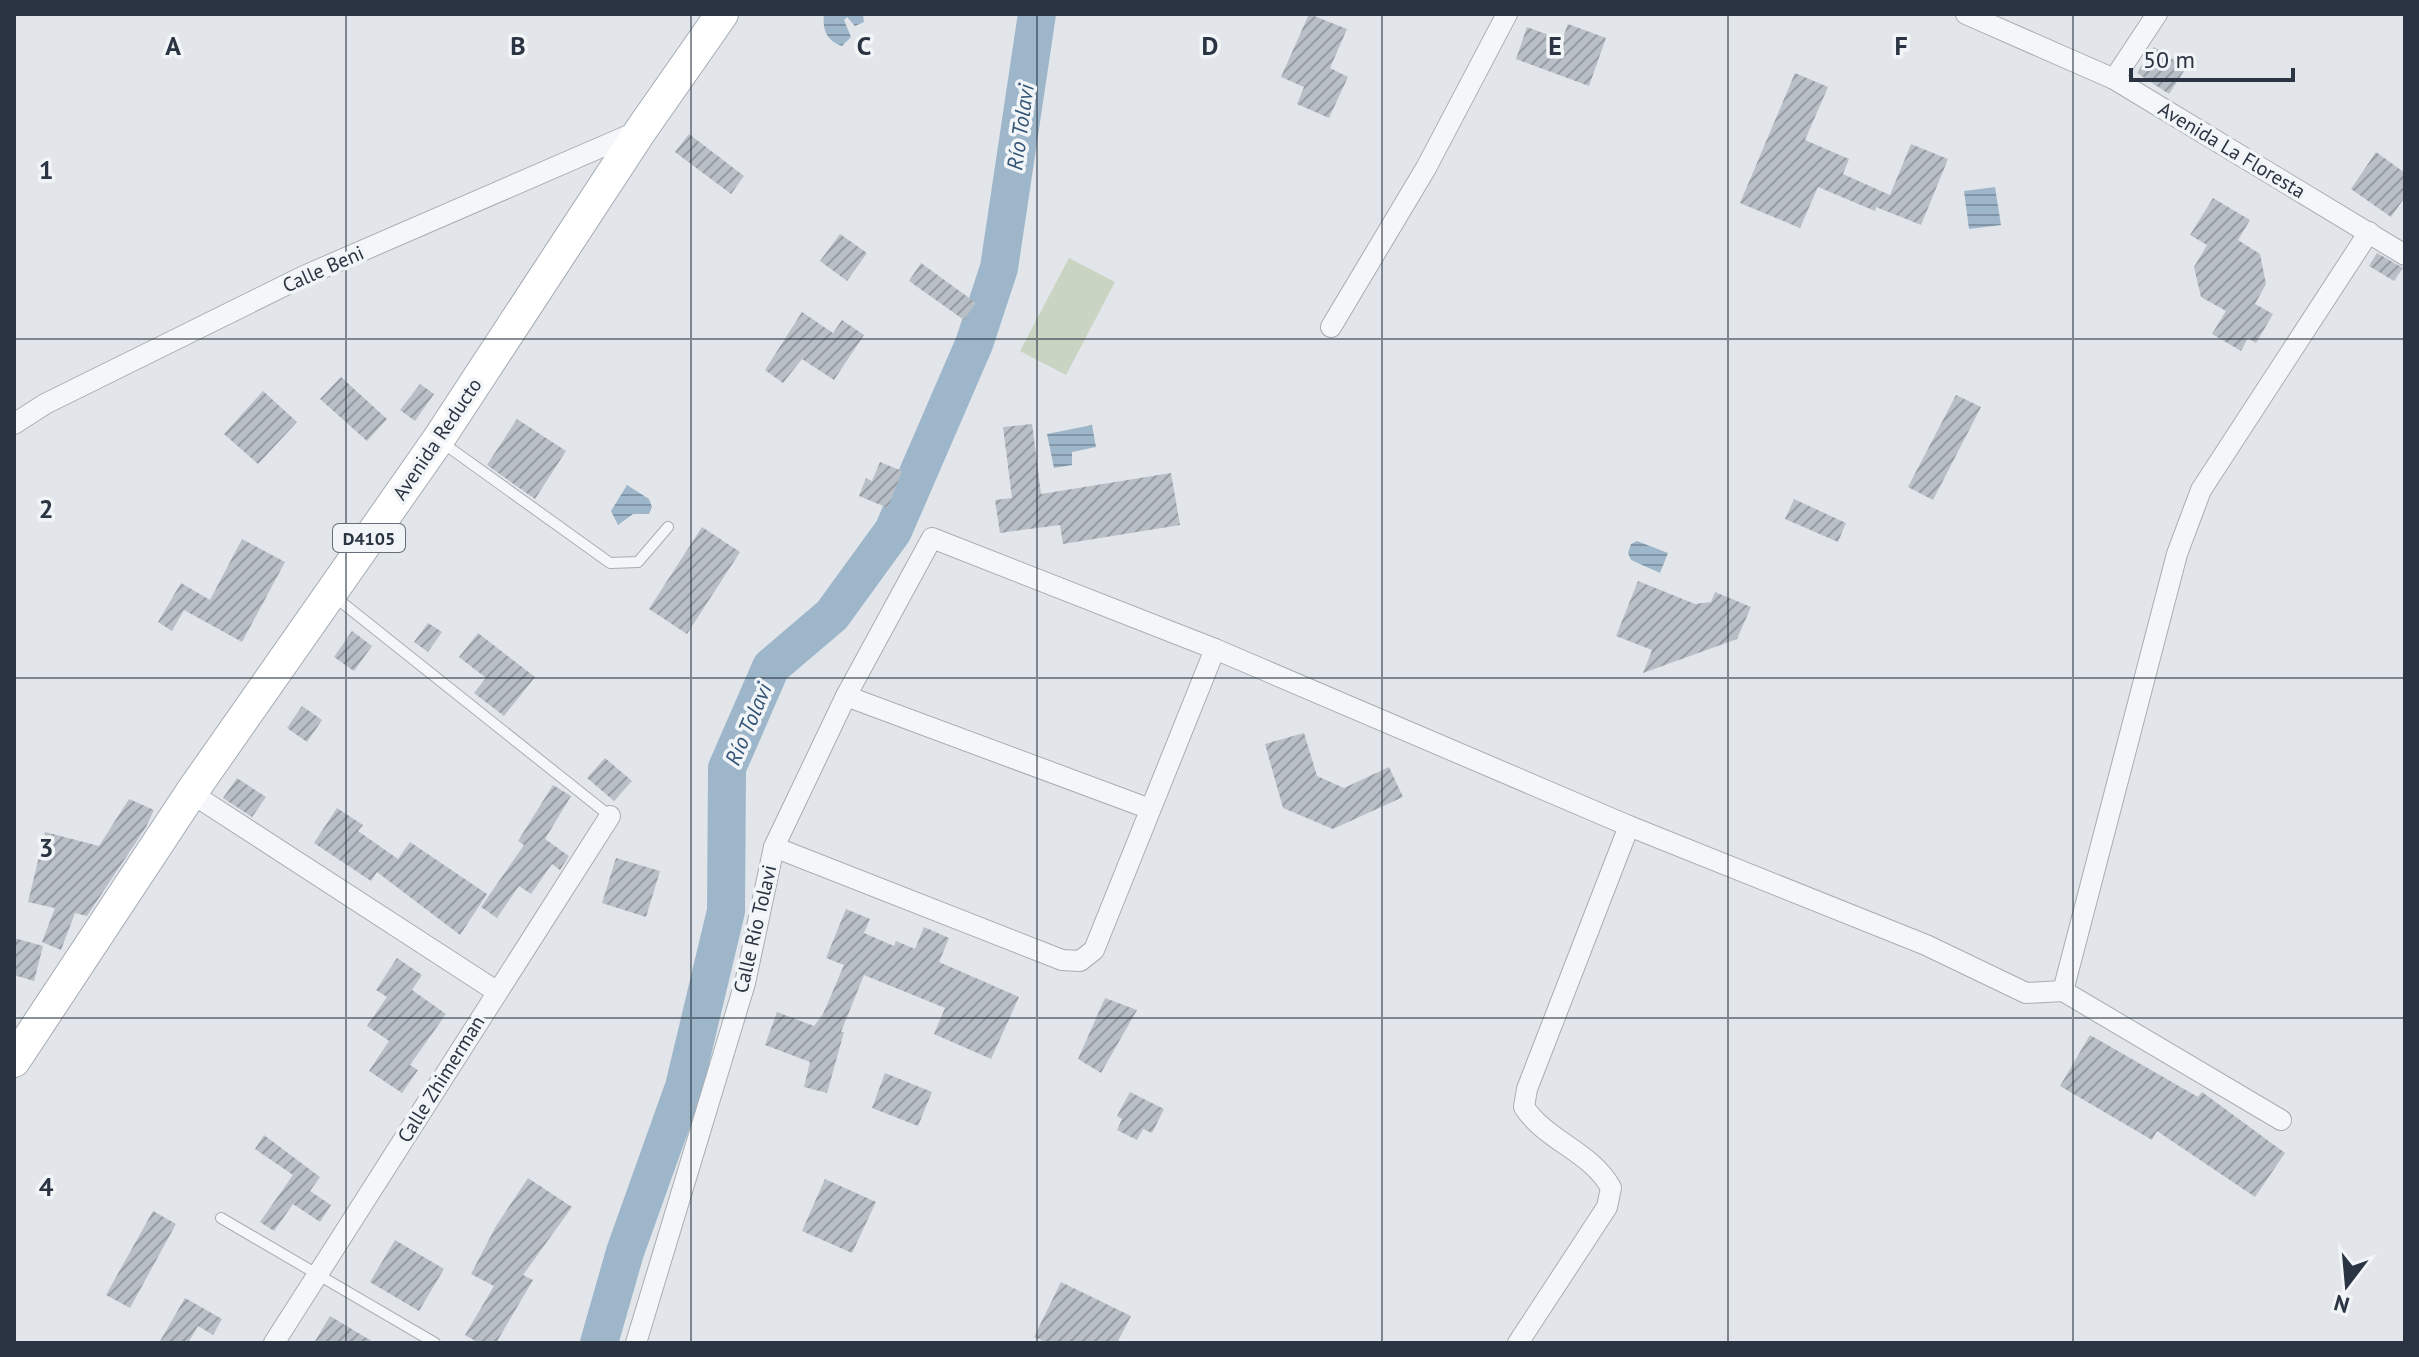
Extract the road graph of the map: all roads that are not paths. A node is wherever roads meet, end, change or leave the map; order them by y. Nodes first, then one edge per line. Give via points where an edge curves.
1 (722, 14) edge
2 (1507, 14) edge
3 (1966, 14) edge
4 (2157, 14) edge
5 (2114, 79) junction
6 (641, 130) junction
7 (2369, 232) junction
8 (2405, 255) edge
9 (1331, 327) dead end
10 (14, 424) edge
11 (438, 440) junction
12 (668, 527) dead end
13 (330, 593) junction
14 (1215, 649) junction
15 (846, 696) junction
16 (191, 793) junction
17 (1150, 809) junction
18 (610, 816) joint
19 (1629, 826) junction
20 (774, 847) junction
21 (496, 991) junction
22 (2063, 991) junction
23 (14, 1061) edge
24 (2281, 1120) dead end
25 (221, 1218) dead end
26 (317, 1276) junction
27 (274, 1343) edge
28 (435, 1343) edge
29 (636, 1343) edge
30 (1518, 1343) edge

1 - 6 main road, Avenida Reducto / D4105
2 - 9 street via 1426,168
3 - 5 street, Avenida La Floresta
4 - 5 street
5 - 7 street, Avenida La Floresta
6 - 10 street, Calle Beni via 304,276
6 - 11 main road, Avenida Reducto / D4105
7 - 8 street, Avenida La Floresta
7 - 22 street via 2201,490 2177,554
11 - 12 lane via 610,563 638,562
11 - 13 main road, Avenida Reducto / D4105
13 - 16 main road, Avenida Reducto / D4105
13 - 18 lane
14 - 15 street, Calle Río Tolavi via 932,538
14 - 17 street
14 - 19 street
15 - 17 street
15 - 20 street, Calle Río Tolavi
16 - 21 street
16 - 23 main road, Avenida Reducto / D4105
17 - 20 street via 1094,950 1080,961 1062,960
18 - 21 street, Calle Zhimerman
19 - 22 street via 1926,945 2026,993
19 - 30 street via 1524,1107 1534,1123 1603,1173 1611,1188 1607,1207
20 - 29 street, Calle Río Tolavi via 745,983
21 - 26 street, Calle Zhimerman
22 - 24 street
25 - 26 lane
26 - 27 street, Calle Zhimerman
26 - 28 lane

